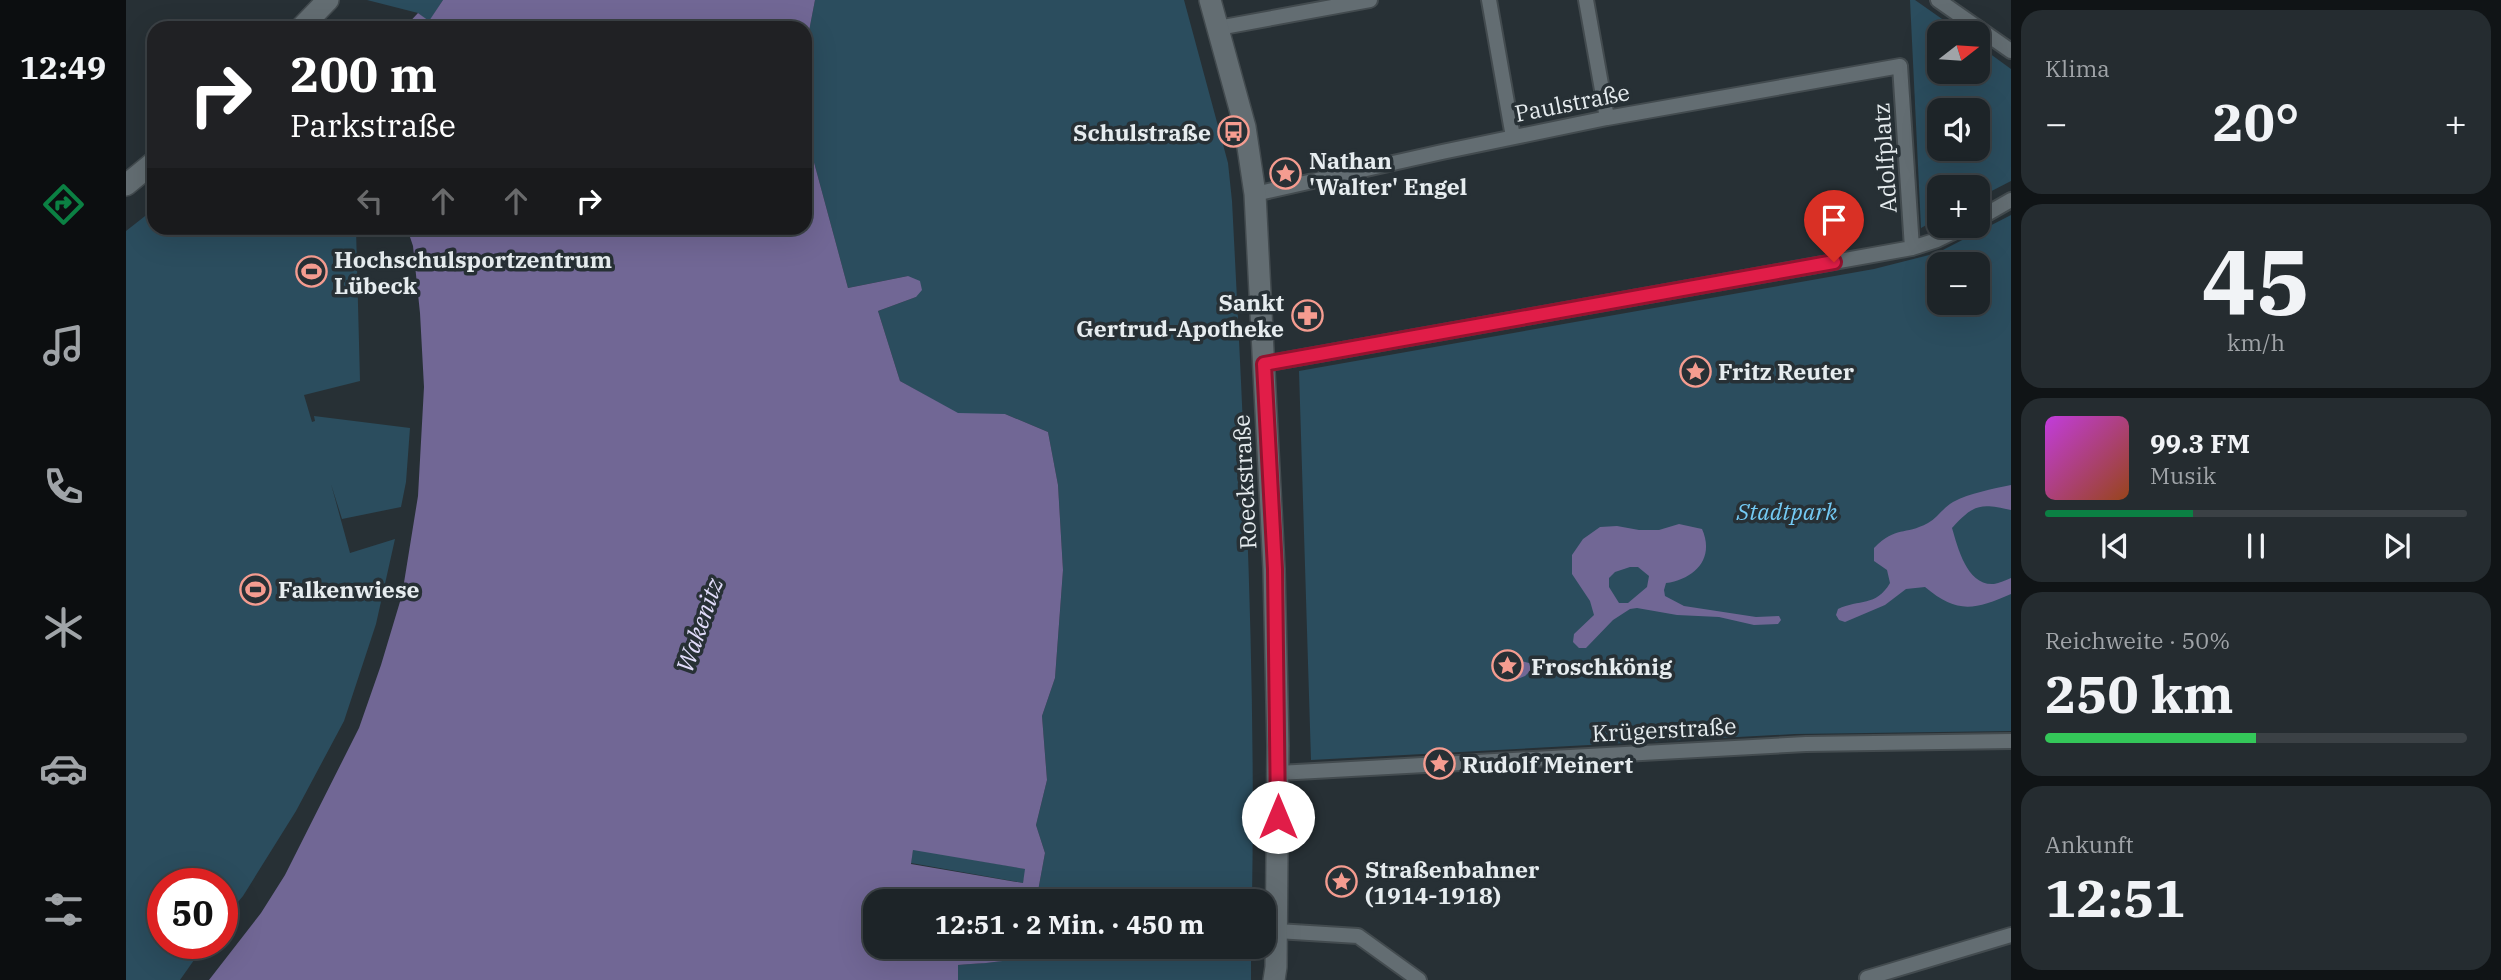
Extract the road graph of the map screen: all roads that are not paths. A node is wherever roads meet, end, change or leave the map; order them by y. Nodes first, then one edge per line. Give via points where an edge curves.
1 (328, 0) edge
2 (1210, 0) edge
3 (1370, 0) edge
4 (1489, 0) edge
5 (1586, 0) edge
6 (1938, 0) edge
7 (308, 21) edge
8 (1218, 28) junction
9 (2011, 51) edge
10 (1900, 66) joint
11 (1607, 118) junction
12 (1513, 137) junction
13 (147, 168) edge
14 (126, 185) edge
15 (1255, 194) junction
16 (2011, 200) edge
17 (1990, 212) edge
18 (1941, 238) edge
19 (1912, 248) junction
20 (1264, 364) junction
21 (2011, 741) edge
22 (1278, 774) junction
23 (1277, 932) junction
24 (2011, 935) edge
25 (1277, 976) edge
26 (1867, 978) dead end
27 (1419, 980) edge

1 - 7 main road
2 - 8 main road, Roeckstraße
3 - 8 street
4 - 12 street
5 - 11 street
6 - 9 street
8 - 15 main road, Roeckstraße via 1245,127
10 - 11 street, Paulstraße
10 - 19 street, Adolfplatz
11 - 12 street, Paulstraße
12 - 15 street, Paulstraße
13 - 14 main road
15 - 20 main road, Roeckstraße
16 - 17 street
18 - 19 street
19 - 20 street
20 - 22 main road, Roeckstraße via 1275,569
21 - 22 street, Krügerstraße via 1806,744
22 - 23 main road, Roeckstraße
23 - 25 main road, Roeckstraße
23 - 27 street via 1358,936
24 - 26 street

